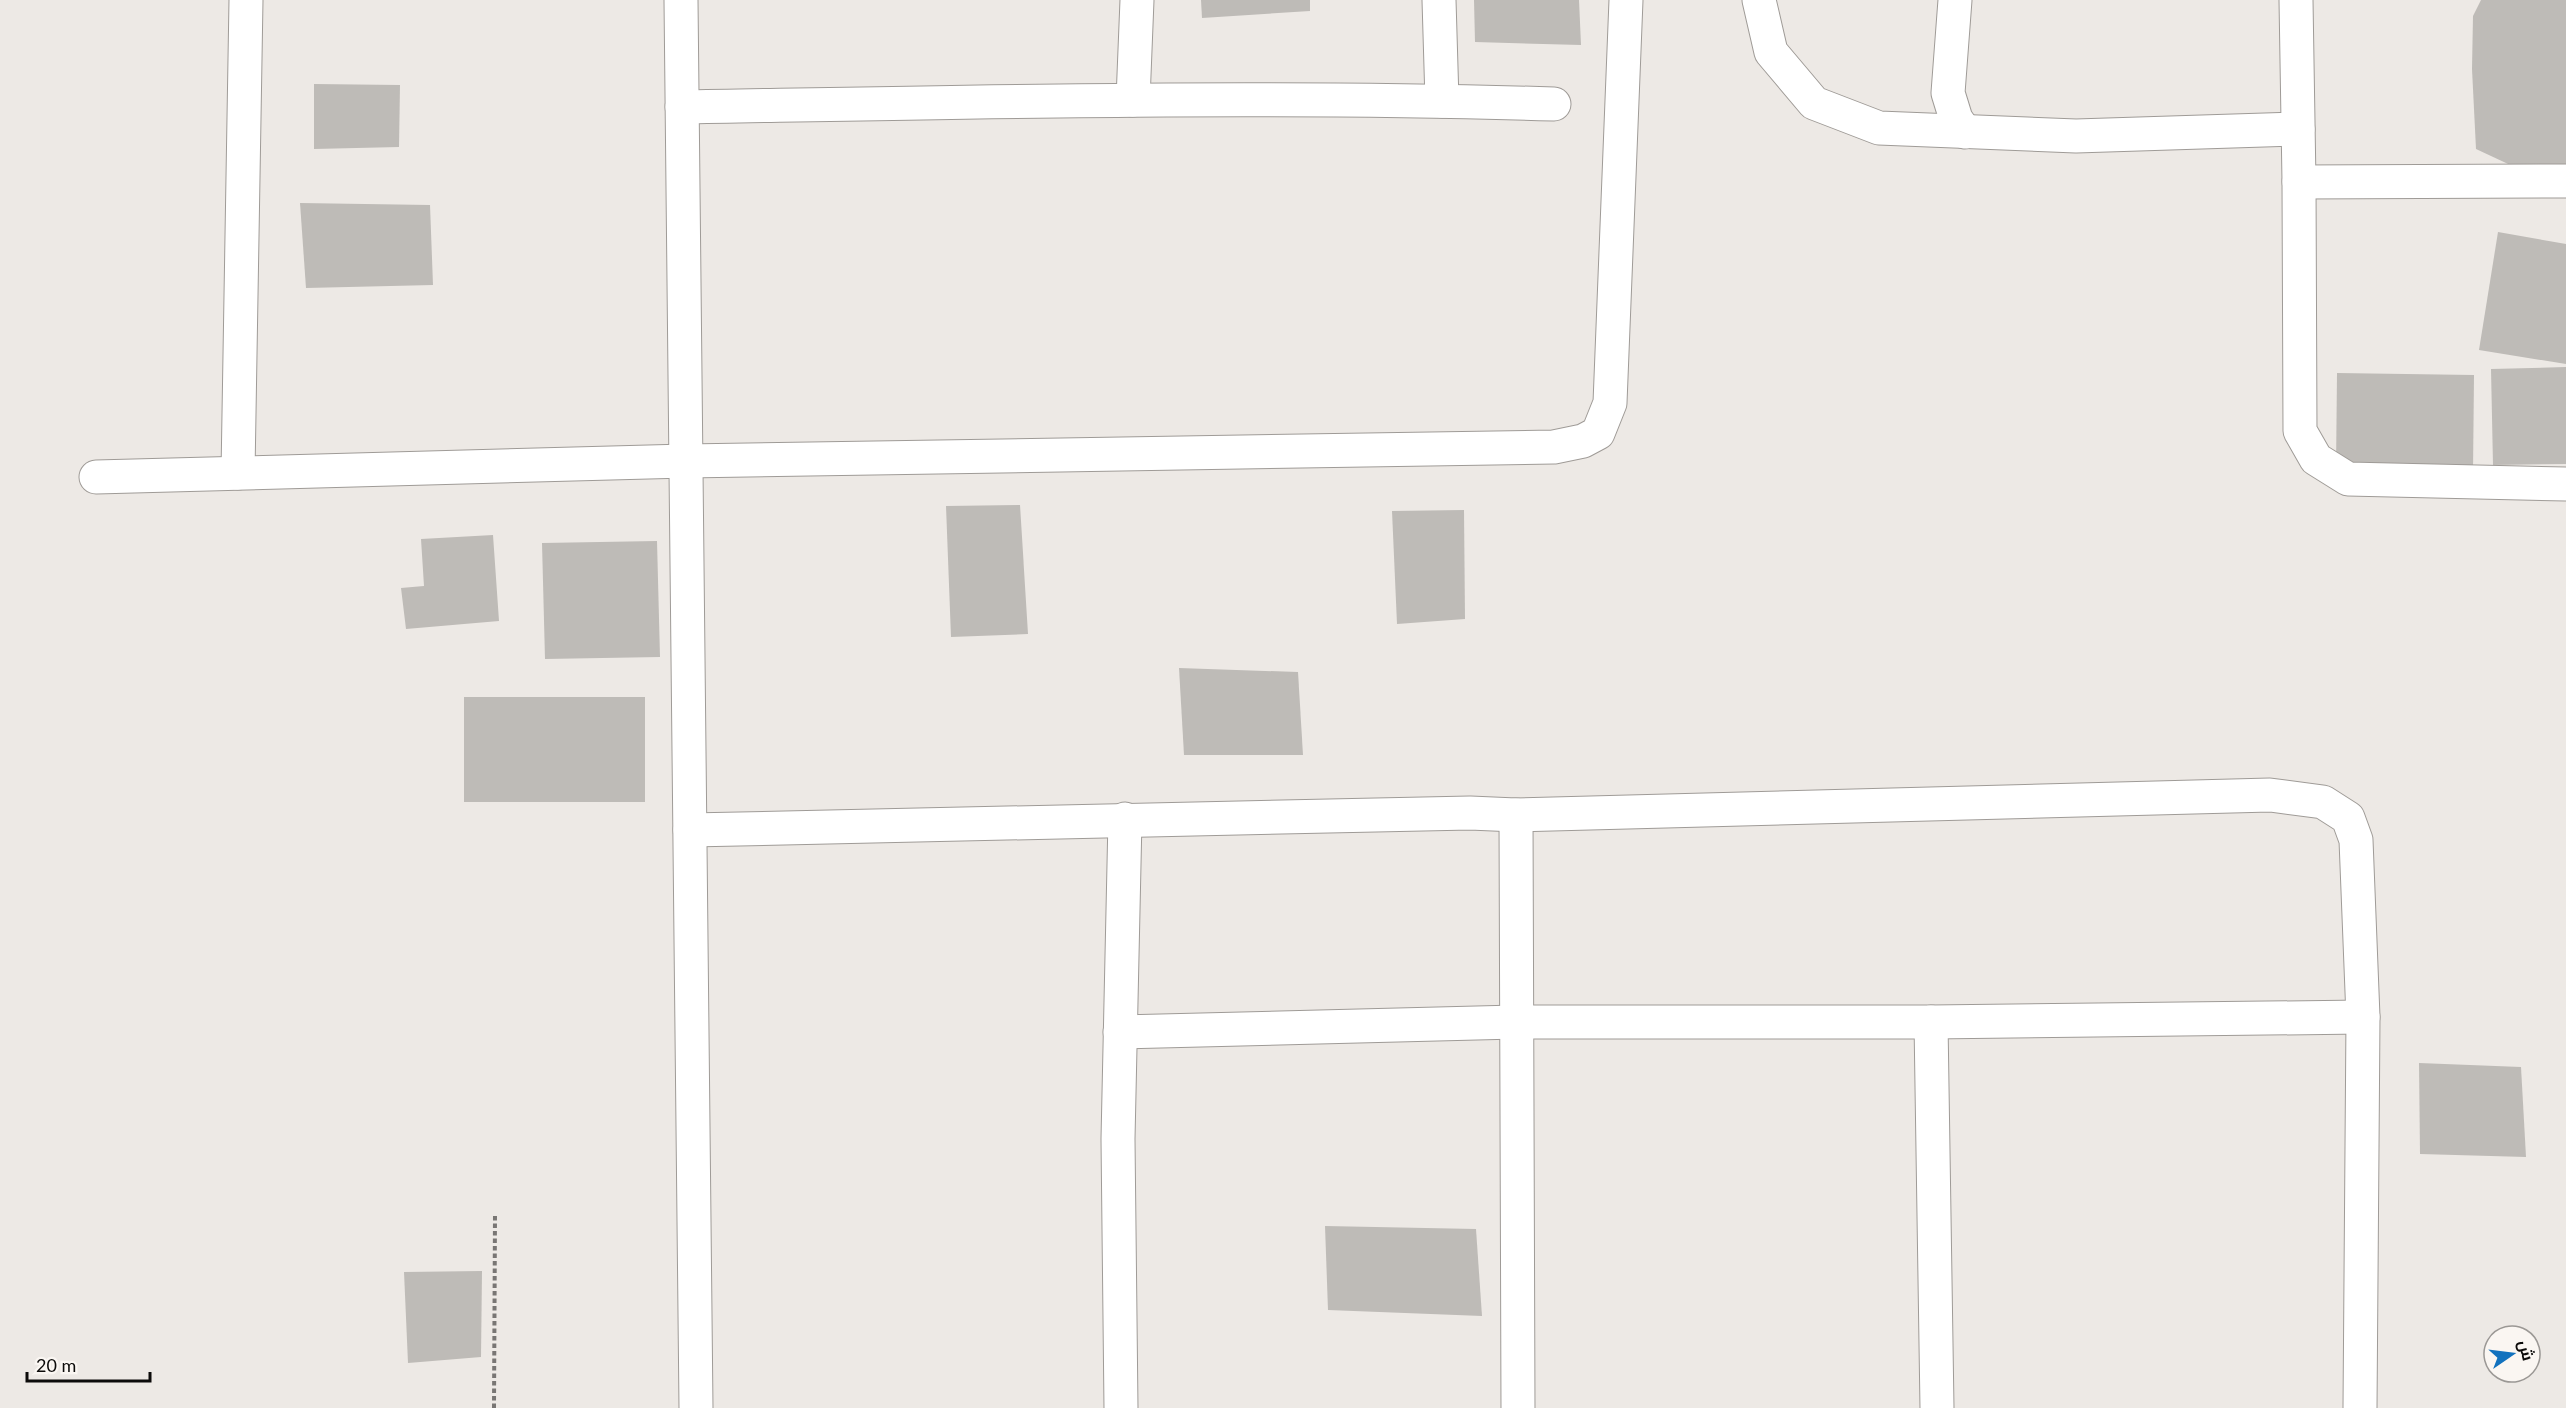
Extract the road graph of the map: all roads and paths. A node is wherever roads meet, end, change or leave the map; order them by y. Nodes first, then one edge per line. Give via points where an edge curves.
1 (246, 0) edge
2 (681, 0) edge
3 (1137, 0) edge
4 (1439, 0) edge
5 (1626, 0) edge
6 (1759, 0) edge
7 (1955, 0) edge
8 (2296, 0) edge
9 (1133, 99) junction
10 (1442, 101) junction
11 (1554, 104) dead end
12 (682, 107) junction
13 (2298, 129) junction
14 (1965, 132) junction
15 (2566, 181) edge
16 (2299, 182) junction
17 (686, 461) junction
18 (238, 472) junction
19 (96, 477) dead end
20 (2566, 484) edge
21 (1516, 814) junction
22 (1125, 819) junction
23 (690, 830) junction
24 (2363, 1017) junction
25 (1516, 1022) junction
26 (1931, 1022) junction
27 (1120, 1032) junction
28 (495, 1215) dead end
29 (494, 1408) edge
30 (696, 1408) edge
31 (1121, 1408) edge
32 (1518, 1408) edge
33 (1937, 1408) edge
34 (2360, 1408) edge

1 - 18 street
2 - 12 street
3 - 9 street
4 - 10 street
5 - 17 street via 1610,403 1598,434 1554,447
6 - 14 street via 1771,52 1814,103 1879,128
7 - 14 street via 1948,93 1956,119
8 - 13 street
9 - 10 street
9 - 12 street
10 - 11 street
12 - 17 street
13 - 14 street via 2076,136
13 - 16 street
15 - 16 street
16 - 20 street via 2300,431 2316,459 2348,480
17 - 18 street
17 - 23 street
18 - 19 street
21 - 22 street
21 - 24 street via 2270,795 2323,802 2348,818 2356,840
21 - 25 street
22 - 23 street
22 - 27 street
23 - 30 street
24 - 26 street
24 - 34 street
25 - 26 street
25 - 27 street
25 - 32 street
26 - 33 street
27 - 31 street
28 - 29 path

